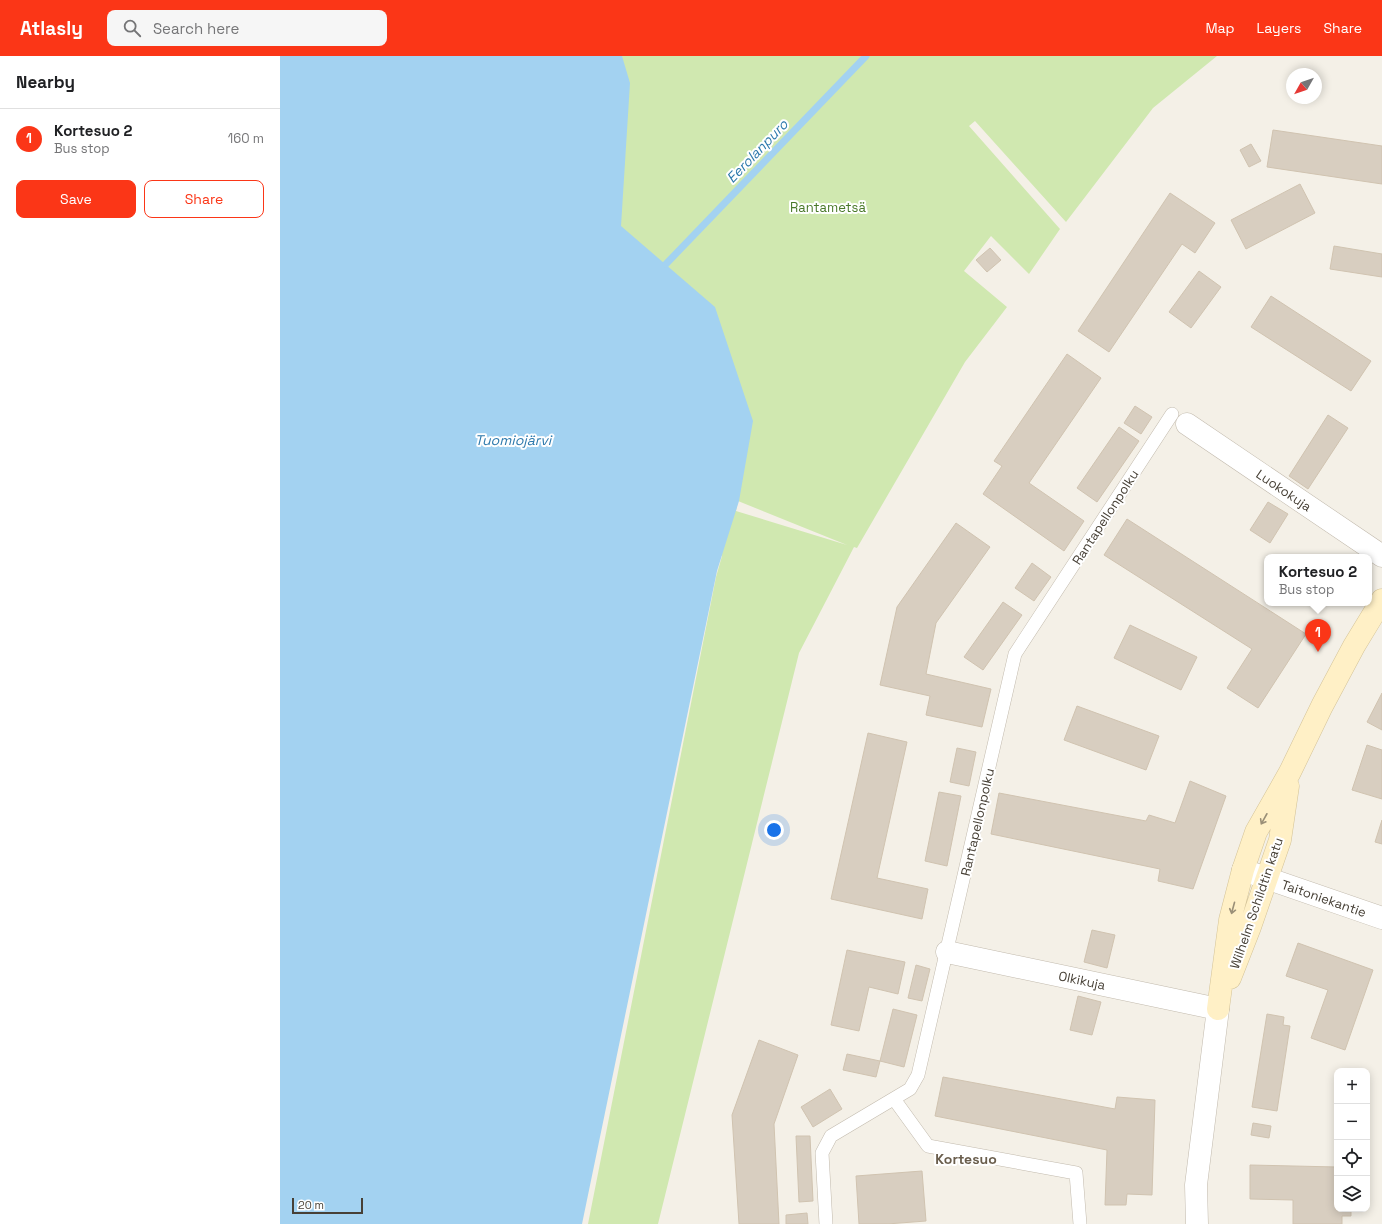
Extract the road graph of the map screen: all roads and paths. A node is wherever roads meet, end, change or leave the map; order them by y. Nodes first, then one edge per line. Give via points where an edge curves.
1 (1179, 419) joint
2 (1382, 556) edge
3 (1382, 600) edge
4 (1290, 772) junction
5 (1242, 870) junction
6 (1266, 878) junction
7 (1382, 918) edge
8 (947, 952) junction
9 (1218, 1009) junction
10 (894, 1099) junction
11 (826, 1224) edge
12 (1080, 1224) edge
13 (1197, 1224) edge

1 - 2 street, Luokokuja
1 - 8 lane, Rantapellonpolku via 1015,654
3 - 4 street, Wilhelm Schildtin katu via 1354,646
4 -> 5 street, Wilhelm Schildtin katu via 1256,832
4 - 6 street, Wilhelm Schildtin katu via 1280,840
5 - 6 street, Taitoniekantie
5 -> 9 street, Wilhelm Schildtin katu via 1230,920
6 - 7 street, Taitoniekantie
6 - 9 street, Wilhelm Schildtin katu
8 - 9 street, Olkikuja
8 - 10 lane, Rantapellonpolku via 918,1075 910,1089
9 - 13 street, Wilhelm Schildtin katu via 1196,1185
10 - 11 lane, Rantapellonpolku via 831,1136 822,1153
10 - 12 lane via 928,1146 1076,1173

